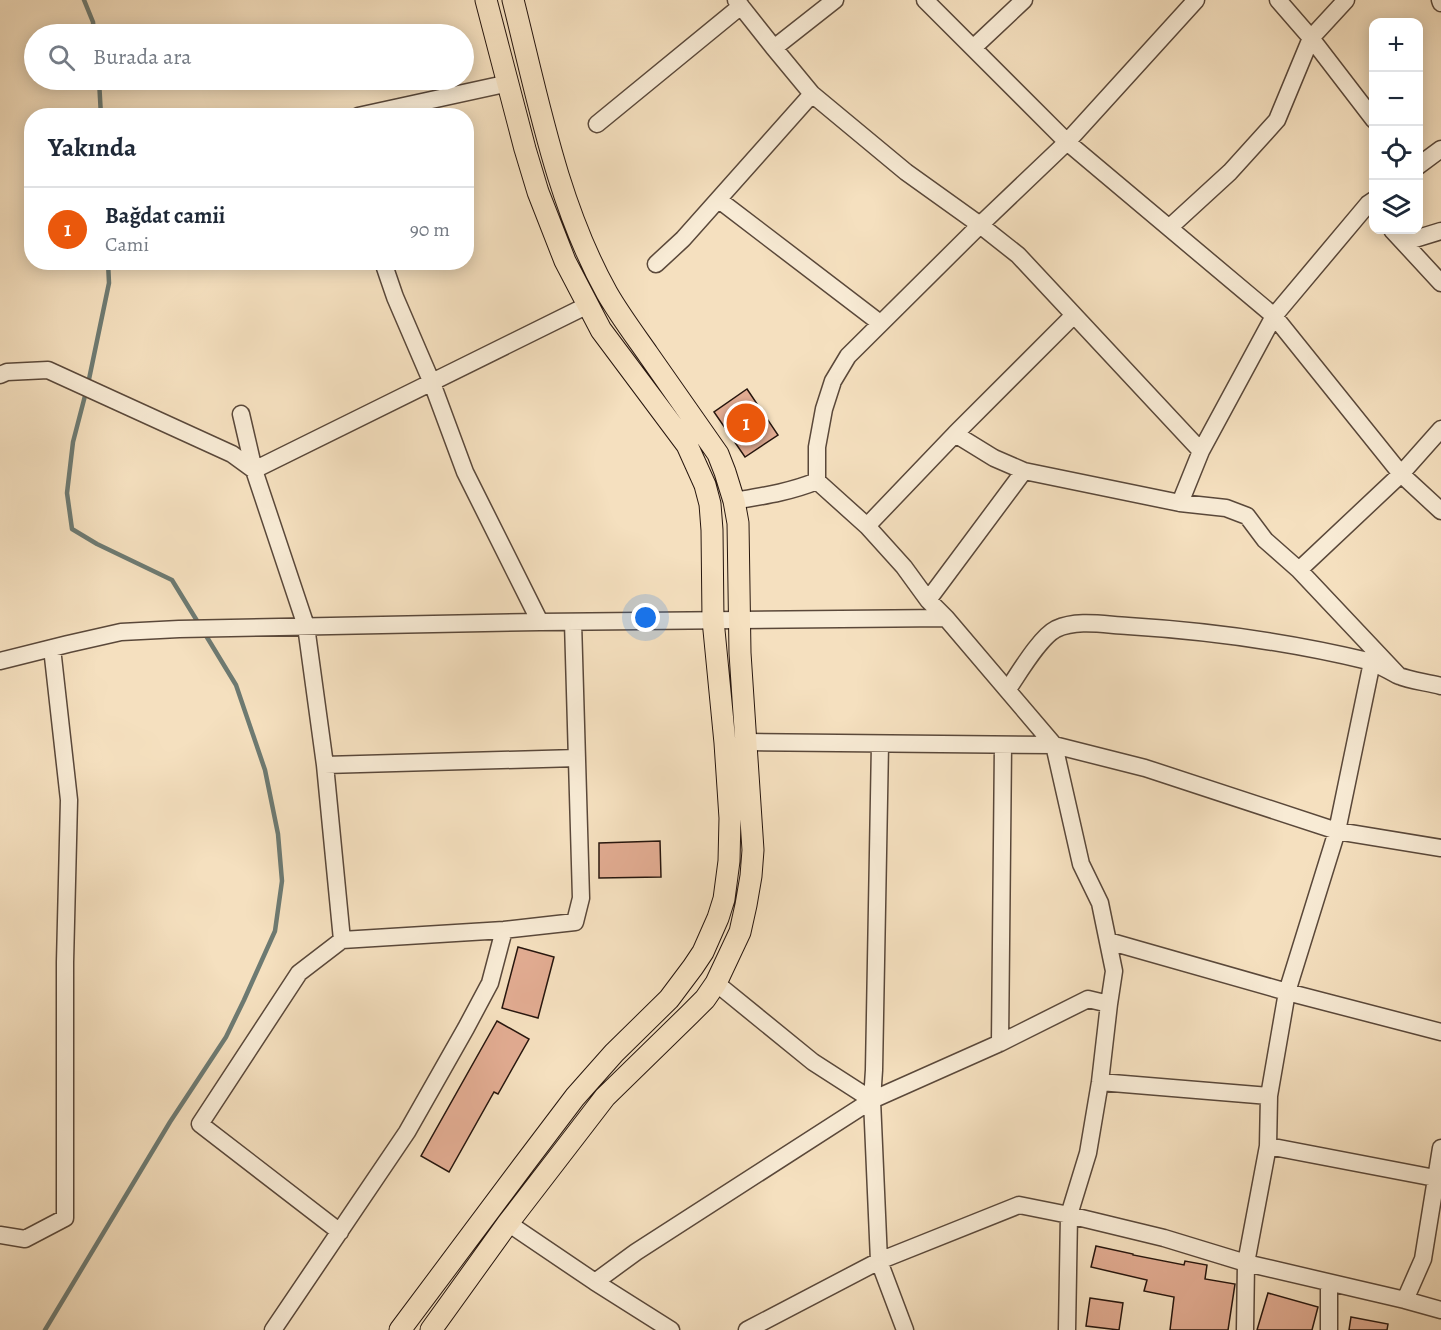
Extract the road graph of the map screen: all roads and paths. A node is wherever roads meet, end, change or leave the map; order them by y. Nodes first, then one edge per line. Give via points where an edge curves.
1 (486, 0) edge
2 (513, 0) edge
3 (835, 0) edge
4 (925, 0) edge
5 (1024, 0) edge
6 (1196, 0) edge
7 (1278, 0) edge
8 (1346, 0) edge
9 (739, 3) edge
10 (1311, 38) junction
11 (774, 48) junction
12 (973, 48) junction
13 (509, 84) junction
14 (812, 94) junction
15 (396, 108) edge
16 (1369, 113) edge
17 (597, 124) dead end
18 (1067, 142) junction
19 (1441, 150) edge
20 (1423, 163) edge
21 (719, 200) junction
22 (1369, 208) edge
23 (980, 225) junction
24 (1170, 227) junction
25 (1441, 231) edge
26 (1396, 234) edge
27 (1405, 242) junction
28 (656, 264) dead end
29 (386, 270) edge
30 (1441, 283) edge
31 (588, 305) junction
32 (1073, 316) junction
33 (1274, 316) junction
34 (880, 323) junction
35 (0, 375) edge
36 (432, 383) junction
37 (241, 414) dead end
38 (1441, 429) edge
39 (955, 434) junction
40 (1201, 451) junction
41 (254, 470) junction
42 (1024, 471) junction
43 (1401, 474) junction
44 (818, 481) junction
45 (734, 501) junction
46 (1180, 503) junction
47 (1441, 511) edge
48 (867, 526) junction
49 (1299, 570) junction
50 (928, 600) junction
51 (946, 618) junction
52 (713, 620) junction
53 (739, 621) junction
54 (540, 622) junction
55 (573, 622) junction
56 (306, 626) junction
57 (52, 648) junction
58 (0, 661) edge
59 (1372, 662) junction
60 (1399, 676) junction
61 (1441, 686) edge
62 (1008, 689) junction
63 (747, 742) junction
64 (880, 744) junction
65 (1003, 745) junction
66 (1054, 745) junction
67 (577, 758) junction
68 (325, 765) junction
69 (1337, 831) junction
70 (1441, 848) edge
71 (504, 930) junction
72 (342, 940) junction
73 (1108, 941) junction
74 (716, 983) junction
75 (1287, 992) junction
76 (1109, 1004) junction
77 (1441, 1032) edge
78 (1000, 1043) junction
79 (1100, 1082) junction
80 (1269, 1096) junction
81 (872, 1100) junction
82 (1268, 1146) junction
83 (1441, 1148) edge
84 (1435, 1178) junction
85 (1069, 1215) junction
86 (508, 1223) junction
87 (340, 1232) junction
88 (0, 1235) edge
89 (879, 1261) junction
90 (1246, 1263) junction
91 (595, 1282) junction
92 (1329, 1284) junction
93 (1405, 1300) junction
94 (1441, 1310) edge
95 (273, 1330) edge
96 (399, 1330) edge
97 (431, 1330) edge
98 (670, 1330) edge
99 (747, 1330) edge
100 (905, 1330) edge
101 (1066, 1330) edge
102 (1245, 1330) edge
103 (1329, 1330) edge

1 - 13 main road
2 - 45 main road via 550,151 588,255 627,324 718,454
3 - 11 street
4 - 12 street
5 - 12 street
6 - 18 street
7 - 10 street
8 - 10 street
9 - 11 street
9 - 17 street
10 - 16 street
10 - 24 street via 1277,120 1230,172
11 - 14 street
12 - 18 street
13 - 15 street
13 - 31 main road via 538,192 565,261
14 - 21 street
14 - 23 street via 906,172
18 - 23 street
18 - 24 street
19 - 20 street
21 - 28 street
21 - 34 street
22 - 33 street
23 - 32 street via 1018,255
23 - 34 street
24 - 33 street
25 - 27 street
26 - 27 street
27 - 30 street
29 - 36 street
31 - 36 street
31 - 52 main road via 601,330 687,445 705,485 712,530
32 - 39 street
32 - 40 street
33 - 40 street
33 - 43 street
34 - 44 street via 848,356 833,381 817,447
35 - 41 street via 48,370 232,454
36 - 41 street
36 - 54 street via 465,472
37 - 41 street
38 - 43 street
39 - 42 street
39 - 48 street
40 - 46 street
41 - 56 street
42 - 46 street
42 - 50 street
43 - 47 street
43 - 49 street
44 - 45 street via 773,495
44 - 48 street
45 - 53 main road via 738,523
46 - 49 street via 1226,508 1247,516 1265,540
48 - 50 street
49 - 60 street
50 - 51 street
51 - 53 street
51 - 62 street
52 - 53 street
52 - 55 street
52 - 96 main road via 730,841 724,899 711,935 681,984 575,1097
53 - 63 main road
54 - 55 street
54 - 56 street
55 - 67 street
56 - 57 street via 121,632
56 - 68 street
57 - 58 street
57 - 88 street via 69,800 65,1218 25,1239
59 - 60 street
59 - 62 street via 1232,635 1082,623 1054,630 1044,638
59 - 69 street
60 - 61 street
62 - 66 street
63 - 64 street
63 - 74 main road via 751,876 740,932
64 - 65 street
64 - 81 street
65 - 66 street
65 - 78 street
66 - 69 street via 1145,768
66 - 73 street via 1082,864 1100,903
67 - 68 street
67 - 71 street via 581,898 575,922
68 - 72 street
69 - 70 street
69 - 75 street
71 - 72 street
71 - 87 street via 490,983 466,1028 407,1132
72 - 87 street via 299,973 200,1124
73 - 75 street
73 - 76 street via 1114,971
74 - 81 street via 813,1062
74 - 86 main road via 705,999 604,1097
75 - 77 street
75 - 80 street
76 - 78 street via 1088,999
76 - 79 street
78 - 81 street
79 - 80 street
79 - 85 street via 1088,1153
80 - 82 street
81 - 89 street
81 - 91 street
82 - 84 street
82 - 90 street
83 - 84 street
84 - 93 street via 1422,1259
85 - 89 street via 1019,1205
85 - 90 street
85 - 101 street
86 - 91 street
86 - 97 main road
87 - 95 street
89 - 99 street
89 - 100 street
90 - 92 street
90 - 102 street
91 - 98 street
92 - 93 street
92 - 103 street
93 - 94 street

